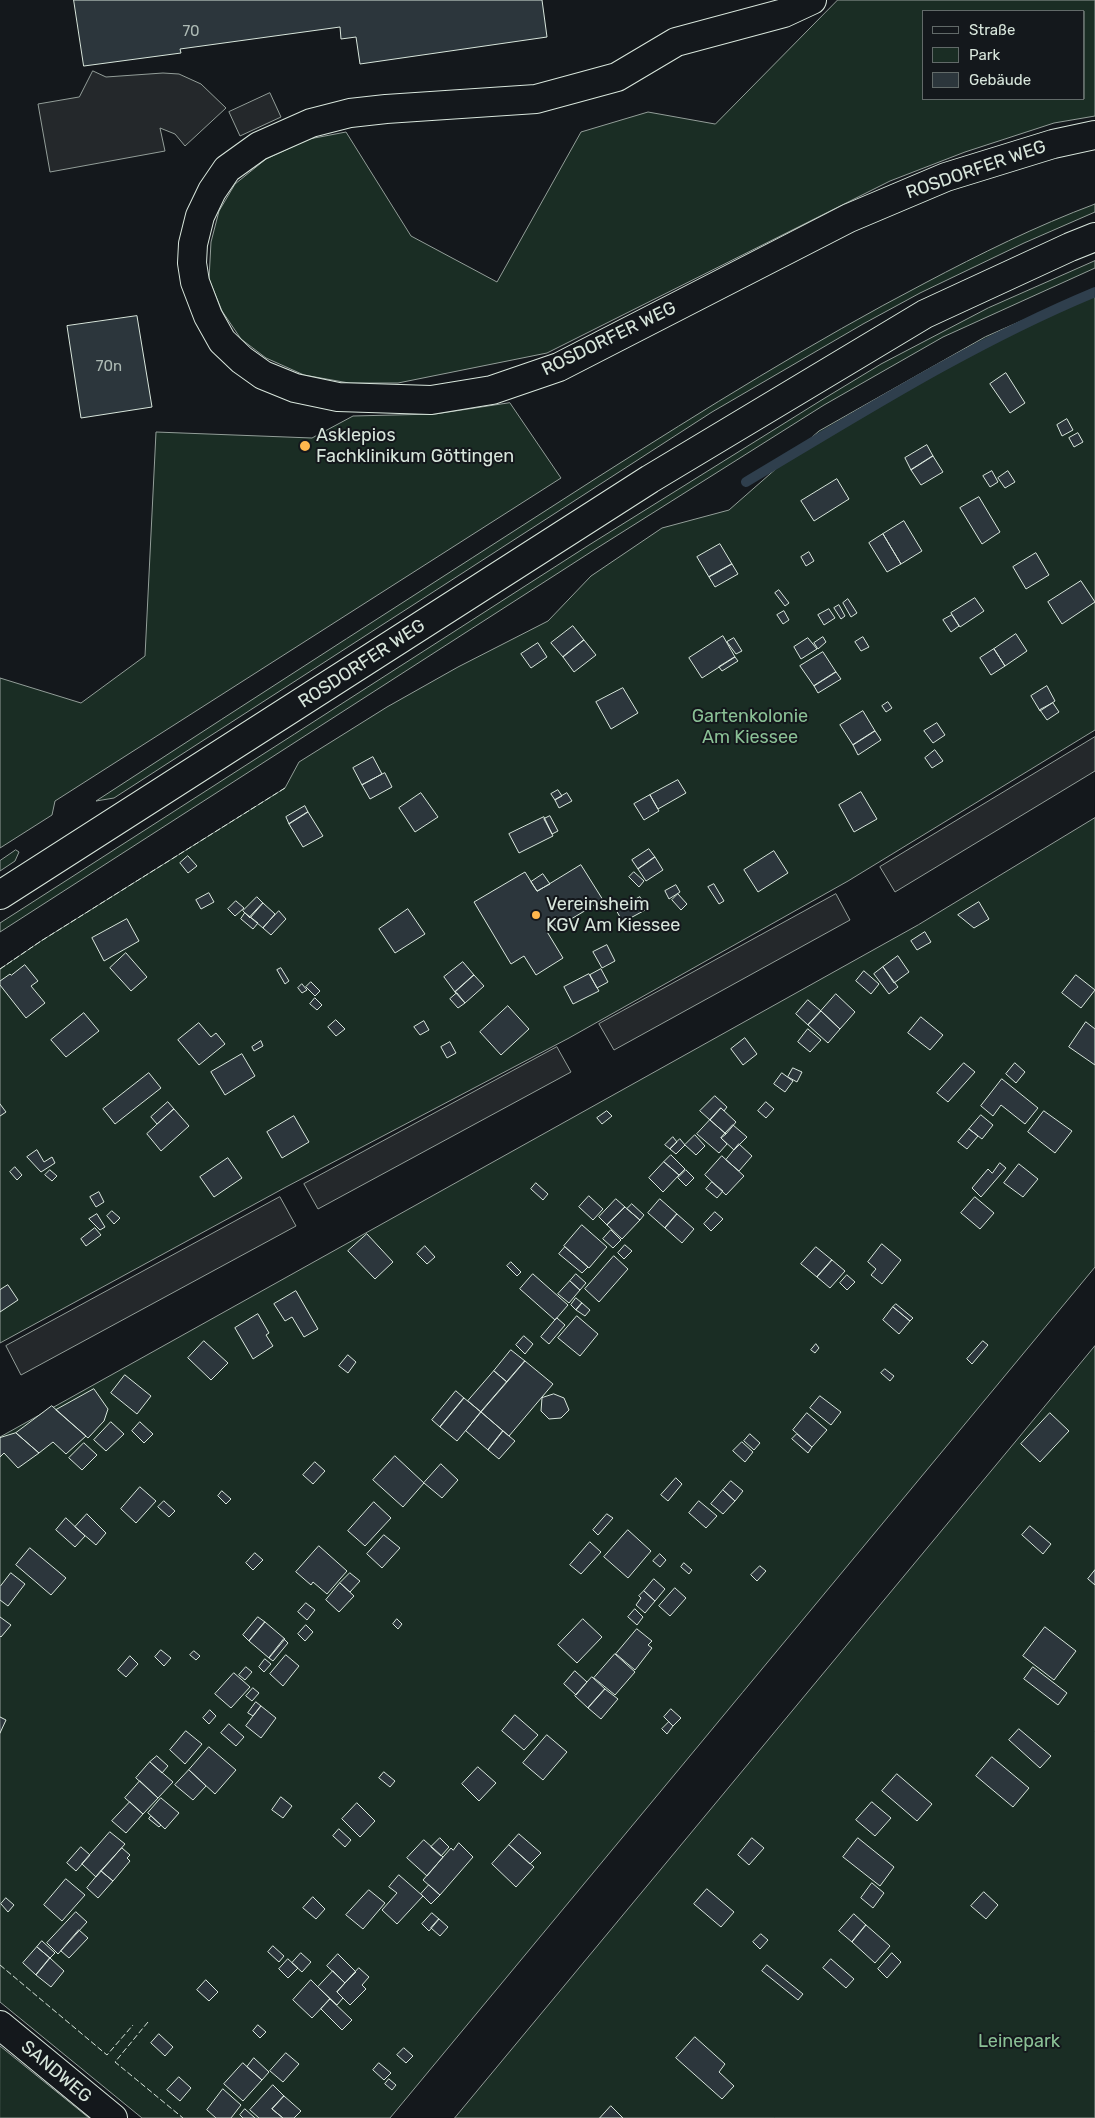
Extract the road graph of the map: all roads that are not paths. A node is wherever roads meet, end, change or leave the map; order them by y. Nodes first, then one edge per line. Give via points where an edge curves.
1 (812, 0) edge
2 (1095, 135) edge
3 (1095, 238) edge
4 (0, 895) edge
5 (0, 2025) edge
6 (113, 2118) edge

1 - 2 street, ROSDORFER WEG via 784,13 676,42 617,77 536,99 350,113 311,123 259,146 227,169 200,216 192,263 195,282 208,316 222,341 242,360 264,375 295,388 338,397 431,400 492,390 559,367 842,222 902,195 964,171
3 - 4 street, ROSDORFER WEG via 926,314 658,474
5 - 6 street, SANDWEG

